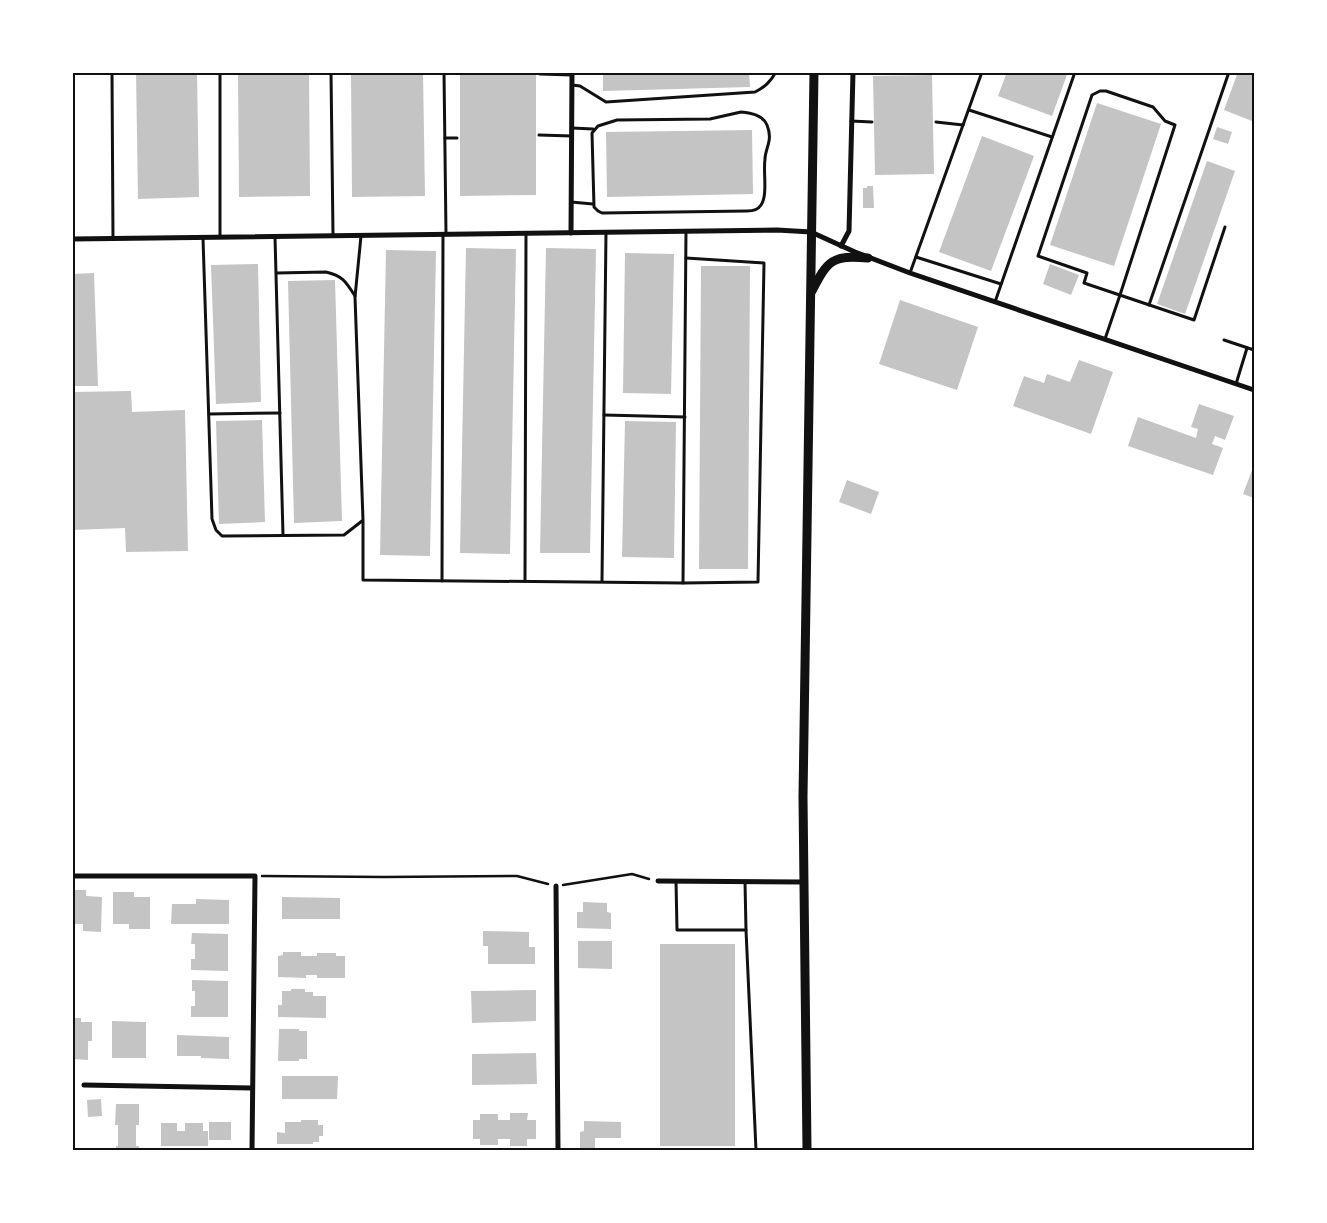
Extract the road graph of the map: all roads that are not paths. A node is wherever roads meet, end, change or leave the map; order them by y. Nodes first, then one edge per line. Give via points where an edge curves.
1 (112, 72) edge
2 (220, 72) edge
3 (331, 72) edge
4 (444, 72) edge
5 (776, 72) edge
6 (814, 72) edge
7 (853, 72) edge
8 (982, 72) edge
9 (1075, 72) edge
10 (1229, 72) edge
11 (540, 74) dead end
12 (572, 74) edge
13 (572, 85) junction
14 (969, 110) junction
15 (851, 121) junction
16 (872, 122) dead end
17 (936, 122) dead end
18 (963, 125) junction
19 (572, 128) junction
20 (594, 129) junction
21 (539, 135) dead end
22 (572, 136) junction
23 (1052, 137) junction
24 (445, 138) junction
25 (457, 138) dead end
26 (571, 202) junction
27 (593, 204) junction
28 (1225, 227) dead end
29 (686, 231) junction
30 (606, 232) junction
31 (811, 232) junction
32 (526, 233) junction
33 (571, 233) junction
34 (445, 234) junction
35 (333, 236) junction
36 (361, 236) junction
37 (220, 237) junction
38 (275, 237) junction
39 (203, 238) junction
40 (72, 239) edge
41 (113, 239) junction
42 (841, 246) junction
43 (916, 256) junction
44 (686, 258) junction
45 (868, 258) junction
46 (277, 273) junction
47 (910, 273) junction
48 (1002, 284) junction
49 (810, 294) junction
50 (1120, 295) junction
51 (355, 297) junction
52 (995, 302) junction
53 (1149, 305) junction
54 (1105, 339) junction
55 (1224, 340) dead end
56 (1247, 348) junction
57 (1254, 350) edge
58 (1236, 384) junction
59 (1254, 390) edge
60 (280, 413) junction
61 (209, 414) junction
62 (604, 415) junction
63 (685, 417) junction
64 (363, 520) junction
65 (283, 534) junction
66 (442, 581) junction
67 (525, 581) junction
68 (602, 581) junction
69 (683, 583) junction
70 (72, 876) edge
71 (658, 881) road end
72 (676, 882) junction
73 (745, 882) junction
74 (804, 882) junction
75 (556, 886) road end
76 (746, 930) junction
77 (84, 1085) dead end
78 (252, 1088) junction
79 (252, 1150) edge
80 (558, 1150) edge
81 (756, 1150) edge
82 (807, 1150) edge

1 - 41 lane
2 - 37 lane
3 - 35 lane
4 - 24 lane
5 - 13 lane via 764,88 755,92 616,102 606,102 580,86
6 - 31 main road
7 - 15 street
8 - 14 lane
9 - 23 lane
10 - 53 lane
11 - 12 lane
12 - 13 street
13 - 19 street
14 - 18 lane
14 - 23 lane
15 - 16 lane
15 - 42 street via 849,231
17 - 18 lane
18 - 43 lane
19 - 20 lane
19 - 22 street
20 - 27 lane
20 - 27 lane via 617,120 710,119 741,112 762,118 770,134 765,156 764,199 753,210 602,213
21 - 22 lane
22 - 26 street
23 - 48 lane
24 - 25 lane
24 - 34 lane
26 - 27 lane
26 - 33 street
28 - 53 lane via 1194,320
29 - 30 street
29 - 31 street
29 - 44 lane
30 - 33 street
30 - 62 lane
31 - 42 street
31 - 49 main road
32 - 33 street
32 - 34 street
32 - 67 lane
34 - 36 street
34 - 66 lane
35 - 36 street
35 - 38 street
36 - 51 lane
37 - 38 street
37 - 39 street
38 - 46 lane
39 - 41 street
39 - 61 lane
40 - 41 street
42 - 45 street
43 - 47 lane
43 - 48 lane
44 - 63 lane
44 - 69 lane via 764,263 758,582
45 - 47 street
45 - 49 main road via 843,257 830,263
46 - 51 lane via 334,274 341,277
46 - 60 lane
47 - 52 street
48 - 52 lane
49 - 74 main road
50 - 50 lane via 1175,125 1165,121 1153,108 1106,90 1092,95 1038,256 1087,273 1084,283
50 - 53 lane
50 - 54 lane
51 - 64 lane
52 - 54 street
54 - 58 street
55 - 56 lane
56 - 57 lane
56 - 58 lane
58 - 59 street
60 - 61 lane
60 - 65 lane
61 - 65 lane via 212,519 216,530 222,536
62 - 63 lane
62 - 68 lane
63 - 69 lane
64 - 65 lane via 344,535
64 - 66 lane via 364,580
66 - 67 lane
67 - 68 lane
68 - 69 lane
70 - 78 street via 255,876
71 - 72 street
72 - 73 street
72 - 76 lane via 676,930
73 - 74 street
73 - 76 lane
74 - 82 main road
75 - 80 street
76 - 81 lane
77 - 78 street
78 - 79 street

